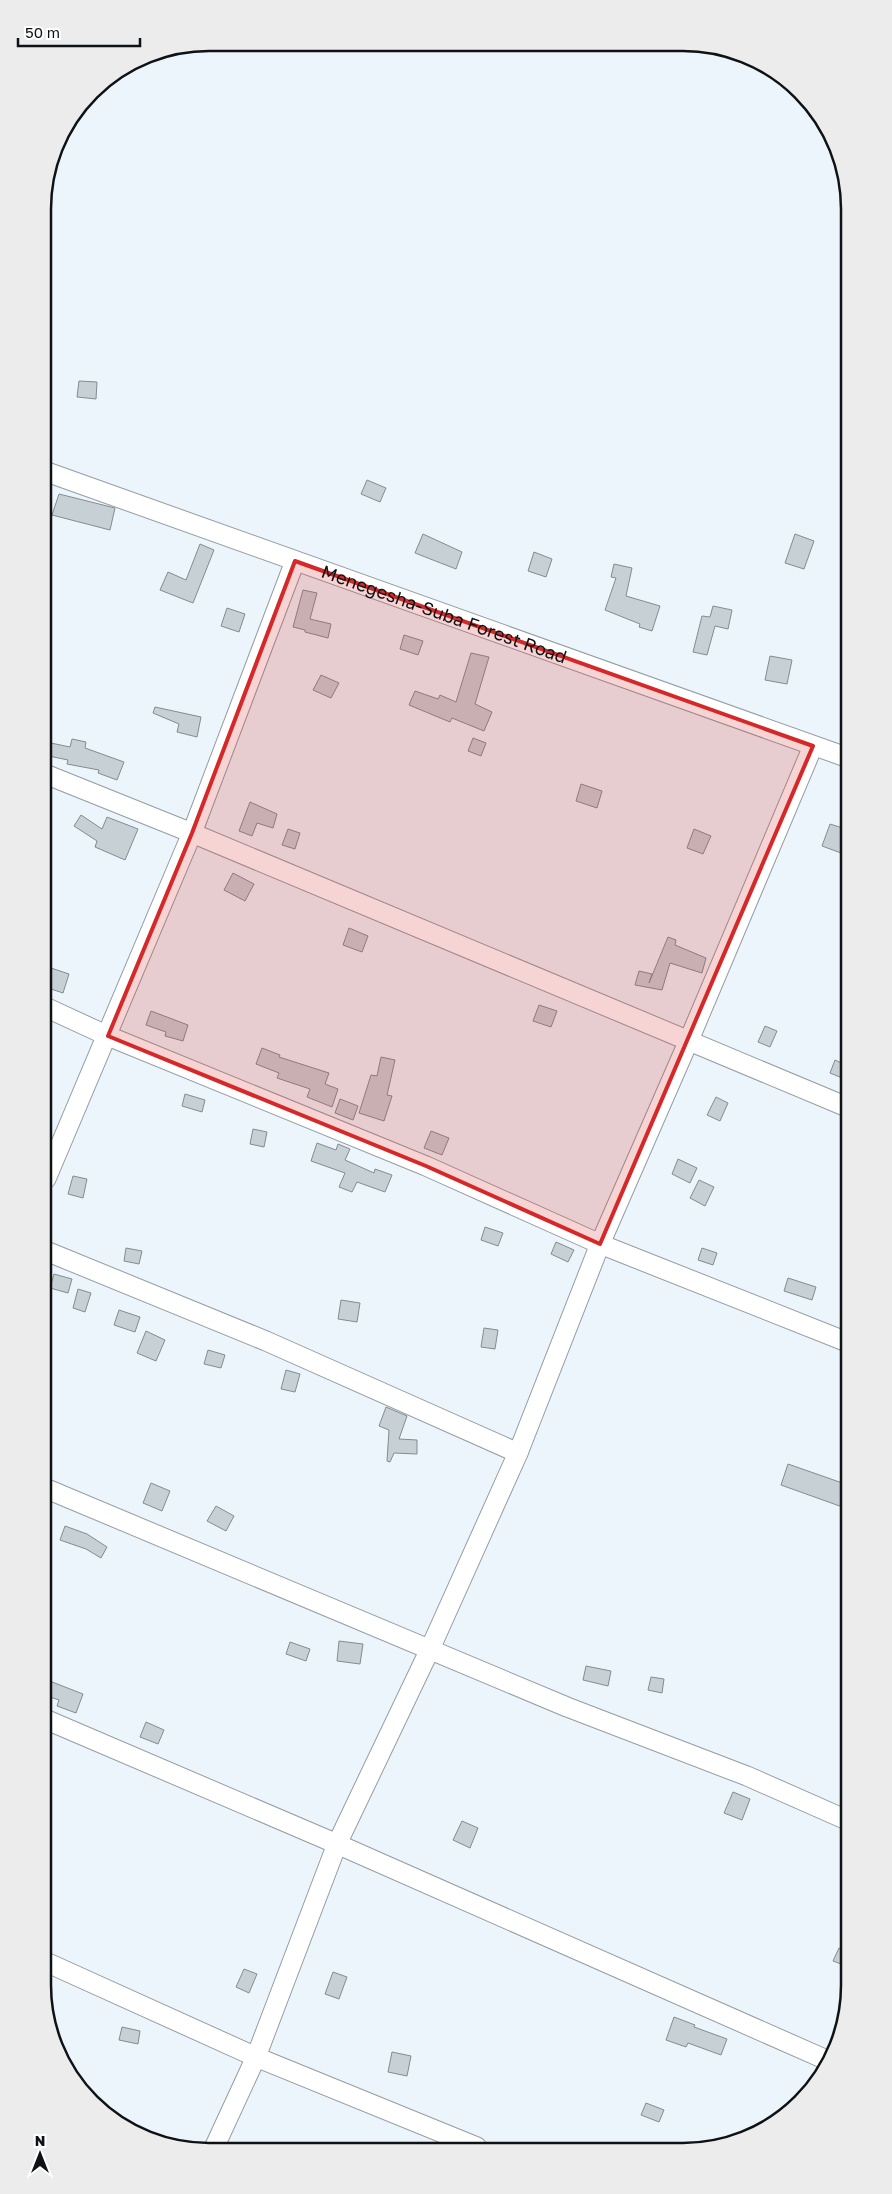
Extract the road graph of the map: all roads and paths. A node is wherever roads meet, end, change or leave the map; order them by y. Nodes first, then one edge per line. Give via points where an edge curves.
1 (52, 474) edge
2 (295, 561) junction
3 (813, 746) junction
4 (841, 755) edge
5 (52, 777) edge
6 (192, 833) junction
7 (52, 1011) edge
8 (108, 1036) junction
9 (689, 1040) junction
10 (840, 1104) edge
11 (51, 1166) edge
12 (600, 1244) junction
13 (51, 1253) edge
14 (840, 1339) edge
15 (518, 1453) junction
16 (51, 1491) edge
17 (430, 1649) junction
18 (51, 1722) edge
19 (840, 1817) edge
20 (337, 1844) junction
21 (51, 1964) edge
22 (256, 2057) junction
23 (823, 2058) edge
24 (216, 2143) edge
25 (467, 2143) edge

1 - 2 street, Menegesha-Suba Forest Road
2 - 3 street, Menegesha-Suba Forest Road
2 - 6 street
3 - 4 street, Menegesha-Suba Forest Road
3 - 9 street
5 - 6 street
6 - 8 street
6 - 9 street
7 - 8 street
8 - 11 street
8 - 12 street via 426,1166
9 - 10 street
9 - 12 street
12 - 14 street
12 - 15 street
13 - 15 street via 266,1342
15 - 17 street
16 - 17 street
17 - 19 street via 567,1707 747,1776
17 - 20 street
18 - 20 street
20 - 22 street
20 - 23 street
21 - 22 street
22 - 24 street
22 - 25 street

